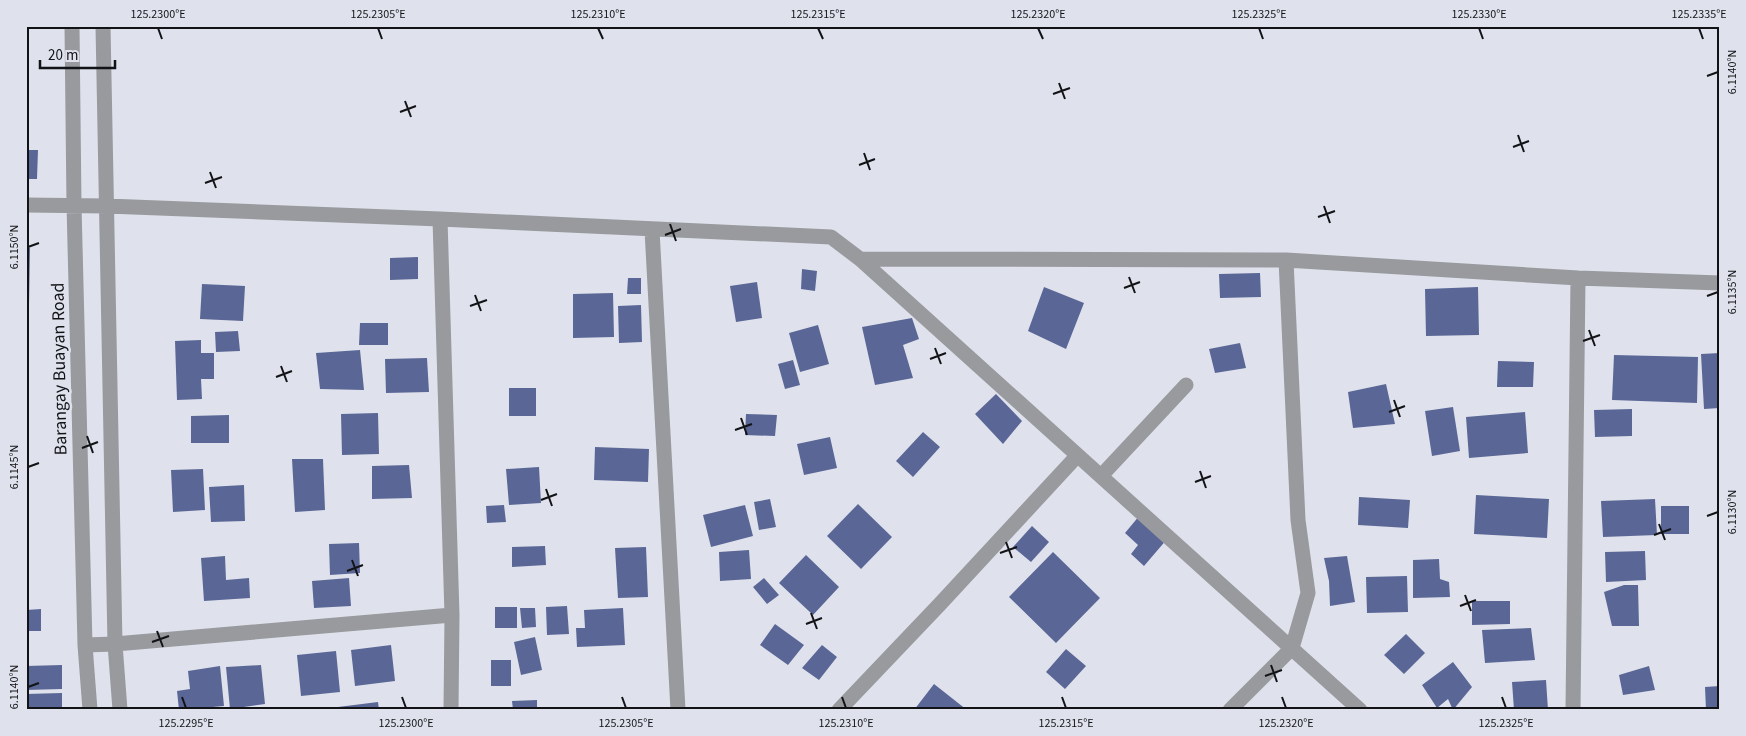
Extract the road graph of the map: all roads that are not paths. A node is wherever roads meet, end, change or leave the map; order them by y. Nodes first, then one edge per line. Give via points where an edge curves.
1 (72, 26) edge
2 (103, 26) edge
3 (26, 205) edge
4 (74, 205) junction
5 (108, 206) junction
6 (440, 219) junction
7 (652, 230) junction
8 (860, 259) junction
9 (1286, 260) junction
10 (1578, 278) junction
11 (1720, 284) edge
12 (1186, 386) dead end
13 (1077, 456) junction
14 (1101, 476) junction
15 (452, 615) junction
16 (115, 644) junction
17 (85, 645) junction
18 (1292, 648) junction
19 (90, 710) edge
20 (120, 710) edge
21 (451, 710) edge
22 (678, 710) edge
23 (839, 710) edge
24 (1230, 710) edge
25 (1360, 710) edge
26 (1573, 710) edge

1 - 4 street, Barangay Buayan Road
2 - 5 street
3 - 4 street
4 - 5 street
4 - 17 street, Barangay Buayan Road
5 - 6 street
5 - 16 street
6 - 7 street
6 - 15 street
7 - 8 street via 831,237
7 - 22 street
8 - 9 street
8 - 13 street
9 - 10 street
9 - 18 street via 1298,520 1308,593
10 - 11 street
10 - 26 street
12 - 14 street
13 - 14 street
13 - 23 street
14 - 18 street
15 - 16 street
15 - 21 street
16 - 17 street
16 - 20 street
17 - 19 street, Barangay Buayan Road
18 - 24 street
18 - 25 street

